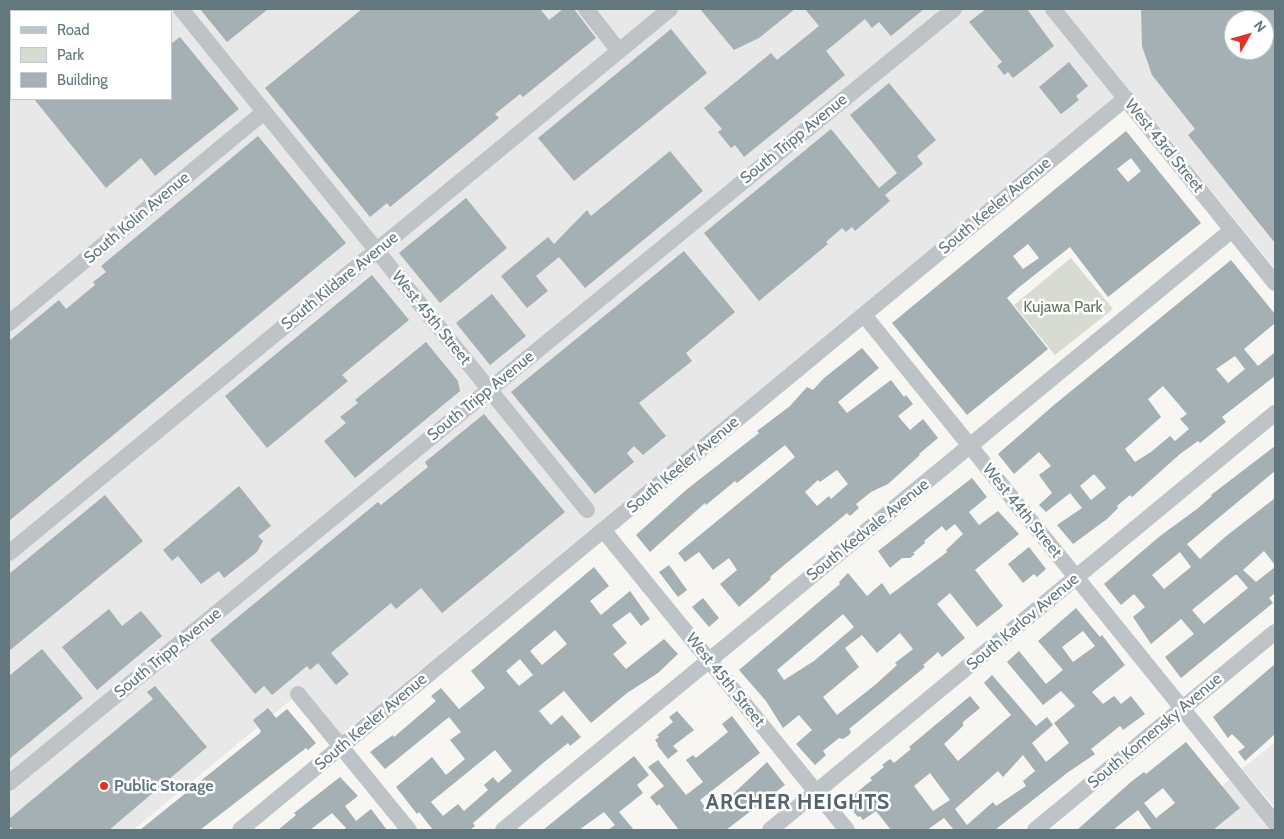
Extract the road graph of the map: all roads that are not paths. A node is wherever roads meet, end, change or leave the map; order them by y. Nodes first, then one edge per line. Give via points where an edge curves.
1 (181, 9) edge
2 (586, 9) edge
3 (670, 9) edge
4 (954, 9) edge
5 (1053, 9) edge
6 (620, 51) junction
7 (1126, 98) junction
8 (264, 112) junction
9 (1232, 230) junction
10 (376, 250) junction
11 (1275, 283) edge
12 (864, 315) junction
13 (9, 323) edge
14 (489, 389) junction
15 (1275, 413) edge
16 (970, 446) junction
17 (587, 510) dead end
18 (604, 530) junction
19 (9, 553) edge
20 (1076, 578) junction
21 (1275, 632) edge
22 (709, 661) junction
23 (298, 694) dead end
24 (1182, 708) junction
25 (341, 747) junction
26 (9, 783) edge
27 (816, 792) junction
28 (1275, 823) edge
29 (240, 830) edge
30 (409, 830) edge
31 (504, 830) edge
32 (770, 830) edge
33 (847, 830) edge
34 (1035, 830) edge

1 - 8 street, West 45th Street
2 - 6 street
3 - 6 street, South Kildare Avenue
4 - 14 street, South Tripp Avenue
5 - 7 street, West 43rd Street
6 - 10 street, South Kildare Avenue
7 - 9 street, West 43rd Street
7 - 12 street, South Keeler Avenue
8 - 10 street, West 45th Street
8 - 13 street, South Kolin Avenue
9 - 11 street, West 43rd Street
9 - 16 street, South Kedvale Avenue
10 - 14 street, West 45th Street
10 - 19 street, South Kildare Avenue
12 - 16 street, West 44th Street
12 - 18 street, South Keeler Avenue
14 - 17 street, West 45th Street
14 - 26 street, South Tripp Avenue
15 - 20 street, South Karlov Avenue
16 - 20 street, West 44th Street
16 - 22 street, South Kedvale Avenue
18 - 22 street, West 45th Street
18 - 25 street, South Keeler Avenue
20 - 24 street, West 44th Street
20 - 27 street, South Karlov Avenue
21 - 24 street, South Komensky Avenue
22 - 27 street, West 45th Street
22 - 31 street, South Kedvale Avenue
23 - 25 street
24 - 28 street, West 44th Street
24 - 34 street, South Komensky Avenue
25 - 29 street, South Keeler Avenue
25 - 30 street
27 - 32 street, South Karlov Avenue
27 - 33 street, West 45th Street

